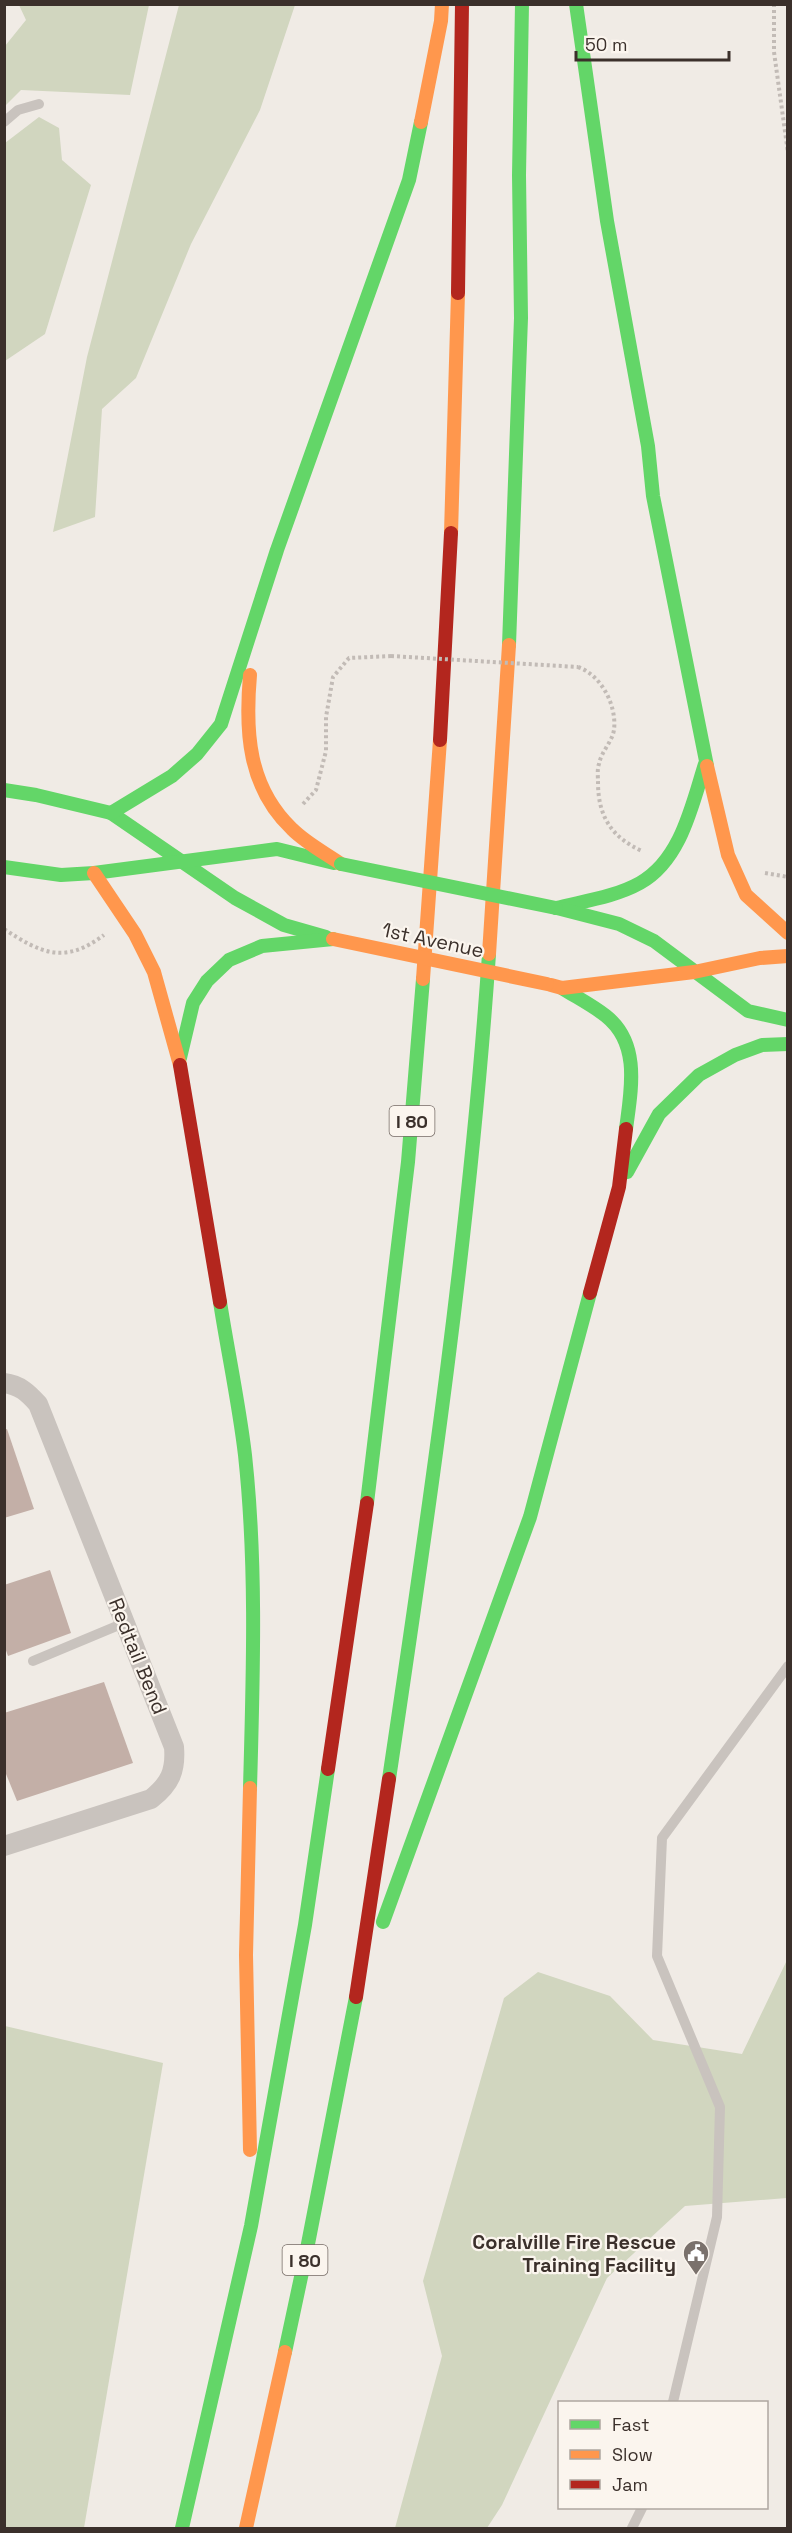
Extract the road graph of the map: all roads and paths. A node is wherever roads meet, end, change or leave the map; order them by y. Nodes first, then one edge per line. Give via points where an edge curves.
1 (442, 4) edge
2 (462, 4) edge
3 (522, 4) edge
4 (576, 4) edge
5 (774, 4) edge
6 (39, 104) dead end
7 (4, 122) edge
8 (788, 153) edge
9 (256, 613) junction
10 (706, 762) junction
11 (4, 790) edge
12 (299, 808) dead end
13 (111, 813) junction
14 (651, 855) dead end
15 (182, 863) junction
16 (341, 864) junction
17 (4, 867) edge
18 (94, 873) junction
19 (556, 908) junction
20 (4, 929) edge
21 (109, 930) dead end
22 (788, 933) edge
23 (333, 939) junction
24 (788, 956) edge
25 (694, 972) junction
26 (562, 988) junction
27 (788, 1020) edge
28 (788, 1044) edge
29 (179, 1060) junction
30 (619, 1187) junction
31 (4, 1383) edge
32 (124, 1623) junction
33 (33, 1660) dead end
34 (788, 1666) edge
35 (4, 1846) edge
36 (357, 1991) junction
37 (251, 2226) junction
38 (673, 2401) edge
39 (642, 2509) edge
40 (182, 2529) edge
41 (246, 2529) edge
42 (632, 2529) edge

1 - 9 main road via 409,180
2 - 37 main road, I 80 via 451,545 434,850 408,1162 373,1465 304,1925
3 - 36 main road, I 80 via 521,318 515,524 485,1017 435,1474
4 - 10 main road via 653,496
5 - 8 path via 774,52
6 - 7 lane via 18,110
9 - 13 main road via 221,724 205,748 181,772
9 - 16 main road via 247,710 249,747 258,784 293,830
10 - 19 main road via 685,828 648,878 609,895
10 - 22 main road via 728,855 746,895
11 - 13 main road, 1st Avenue
12 - 14 path, bridge via 316,790 326,751 326,717 333,677 349,658 391,656 578,667 590,671 602,684 613,711 614,731 598,764 598,799 607,824 626,844
13 - 15 main road, 1st Avenue
15 - 16 main road via 277,849
15 - 18 main road
15 - 23 main road, 1st Avenue via 284,925
16 - 19 main road, bridge
17 - 18 main road via 61,875
18 - 29 main road via 135,934 154,972
19 - 25 main road via 619,924 654,941
20 - 21 path via 34,948 61,954 91,945
23 - 26 main road, 1st Avenue, bridge
23 - 29 main road via 262,946 229,960 207,981 193,1003
24 - 25 main road, 1st Avenue
25 - 26 main road, 1st Avenue
25 - 27 main road via 748,1011
26 - 30 main road via 606,1016 623,1034 633,1074
28 - 30 main road via 762,1045 744,1051 699,1075 659,1114
29 - 37 main road via 245,1454 251,1517 253,1686 246,1928
30 - 36 main road via 530,1516
31 - 32 street, Redtail Bend via 27,1392 38,1404
32 - 33 lane
32 - 35 street, Redtail Bend via 174,1747 171,1778 151,1799
34 - 38 lane via 662,1838 657,1956 720,2107 717,2217
36 - 41 main road, I 80 via 307,2249
37 - 40 main road, I 80
39 - 42 lane

